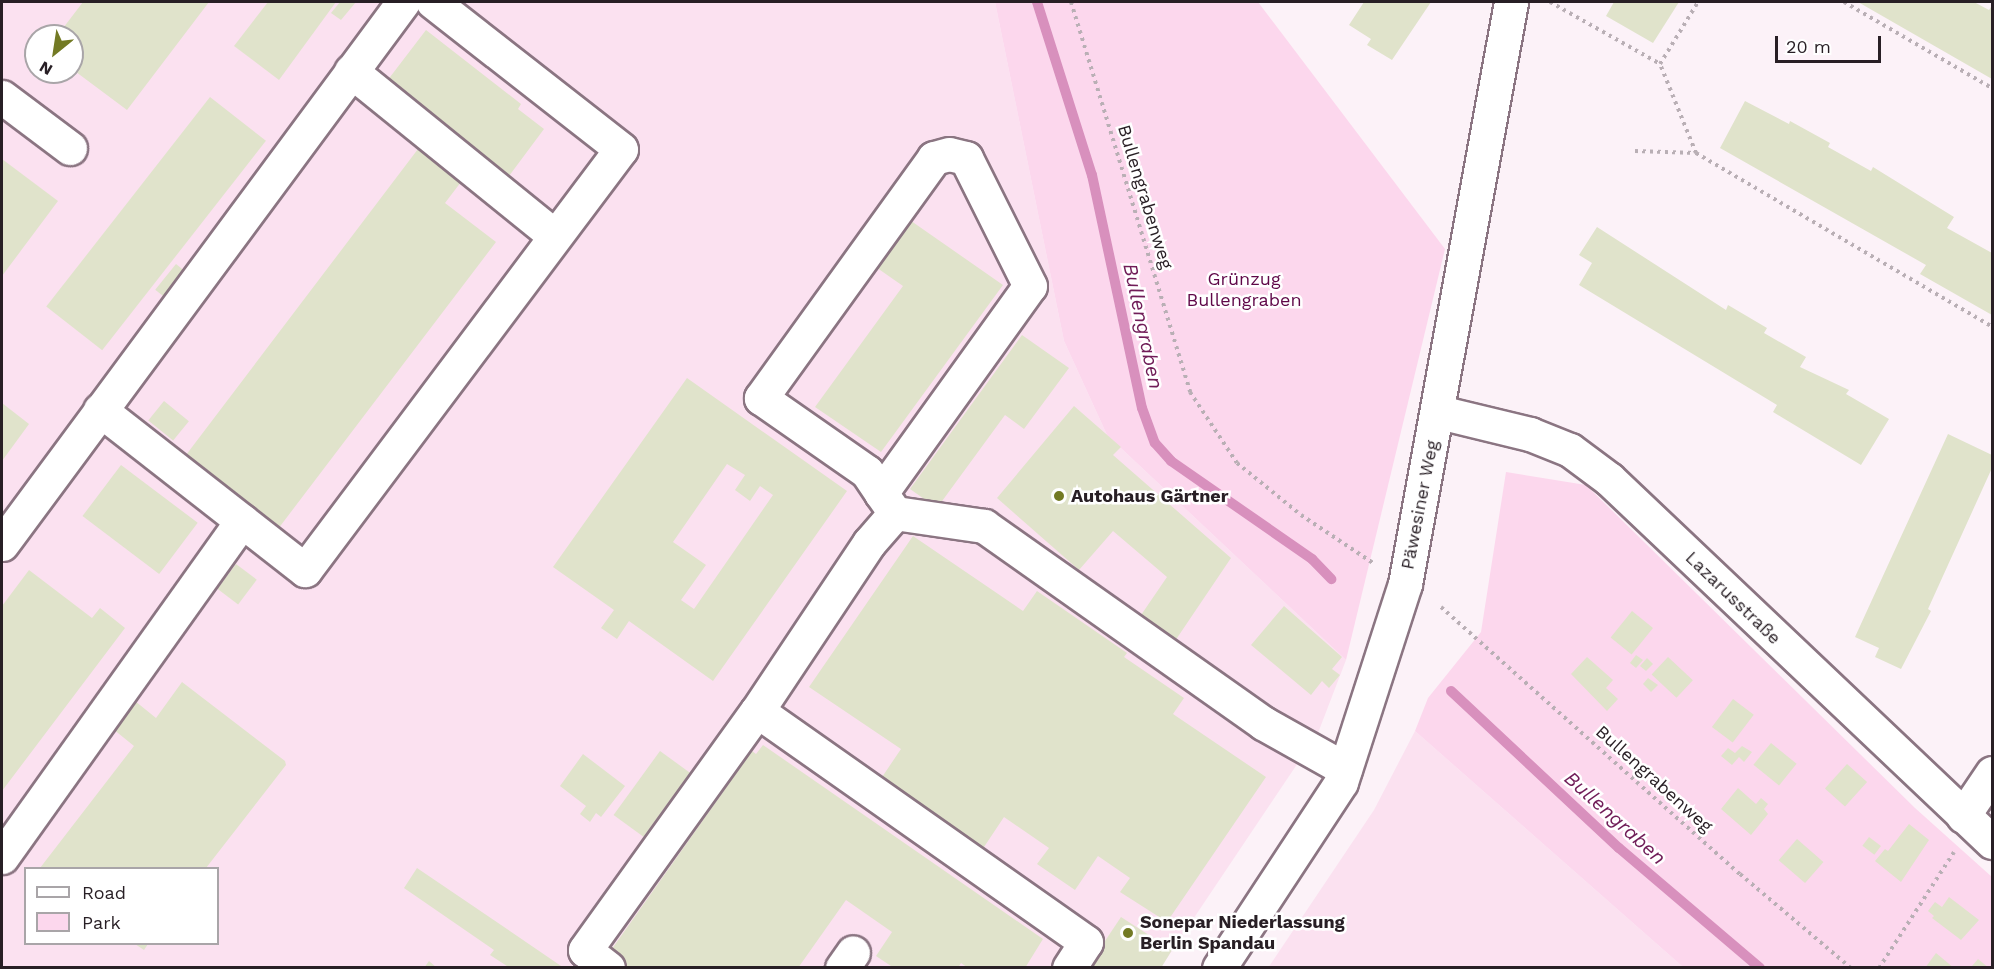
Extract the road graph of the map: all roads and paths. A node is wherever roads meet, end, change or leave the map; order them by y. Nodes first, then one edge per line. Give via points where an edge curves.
1 (403, 2) edge
2 (433, 2) edge
3 (1071, 2) edge
4 (1511, 2) edge
5 (1550, 2) edge
6 (1698, 2) edge
7 (1844, 2) edge
8 (1660, 64) junction
9 (351, 71) junction
10 (1992, 88) edge
11 (2, 97) edge
12 (70, 148) dead end
13 (1635, 151) dead end
14 (1696, 153) junction
15 (555, 236) junction
16 (1992, 327) edge
17 (100, 411) junction
18 (1439, 412) junction
19 (888, 503) junction
20 (242, 521) junction
21 (2, 544) edge
22 (1379, 567) dead end
23 (1441, 607) dead end
24 (757, 711) junction
25 (1346, 769) junction
26 (1992, 773) edge
27 (1972, 833) edge
28 (2, 857) edge
29 (608, 968) edge
30 (1070, 968) edge
31 (1219, 968) edge
32 (1851, 968) edge
33 (1879, 968) edge

1 - 9 street
2 - 15 street via 621,149
3 - 22 path, Bullengrabenweg via 1190,392 1237,463 1301,515
4 - 18 street, Päwesiner Weg
5 - 8 path
6 - 8 path
7 - 10 path
8 - 14 path
9 - 15 street
9 - 17 street
11 - 12 street
13 - 14 path
14 - 16 path
15 - 20 street via 305,570
17 - 20 street
17 - 21 street
18 - 25 street, Päwesiner Weg via 1404,584
18 - 27 street, Lazarusstraße via 1530,434 1560,446 1609,479
19 - 19 street via 867,472 761,398 934,158 949,154 966,158 1030,286
19 - 24 street via 869,543
19 - 25 street via 984,526 1263,723
20 - 28 street
23 - 32 path, Bullengrabenweg
24 - 29 street via 585,950
24 - 30 street via 1086,942
25 - 31 street, Päwesiner Weg
26 - 27 street
27 - 33 path

